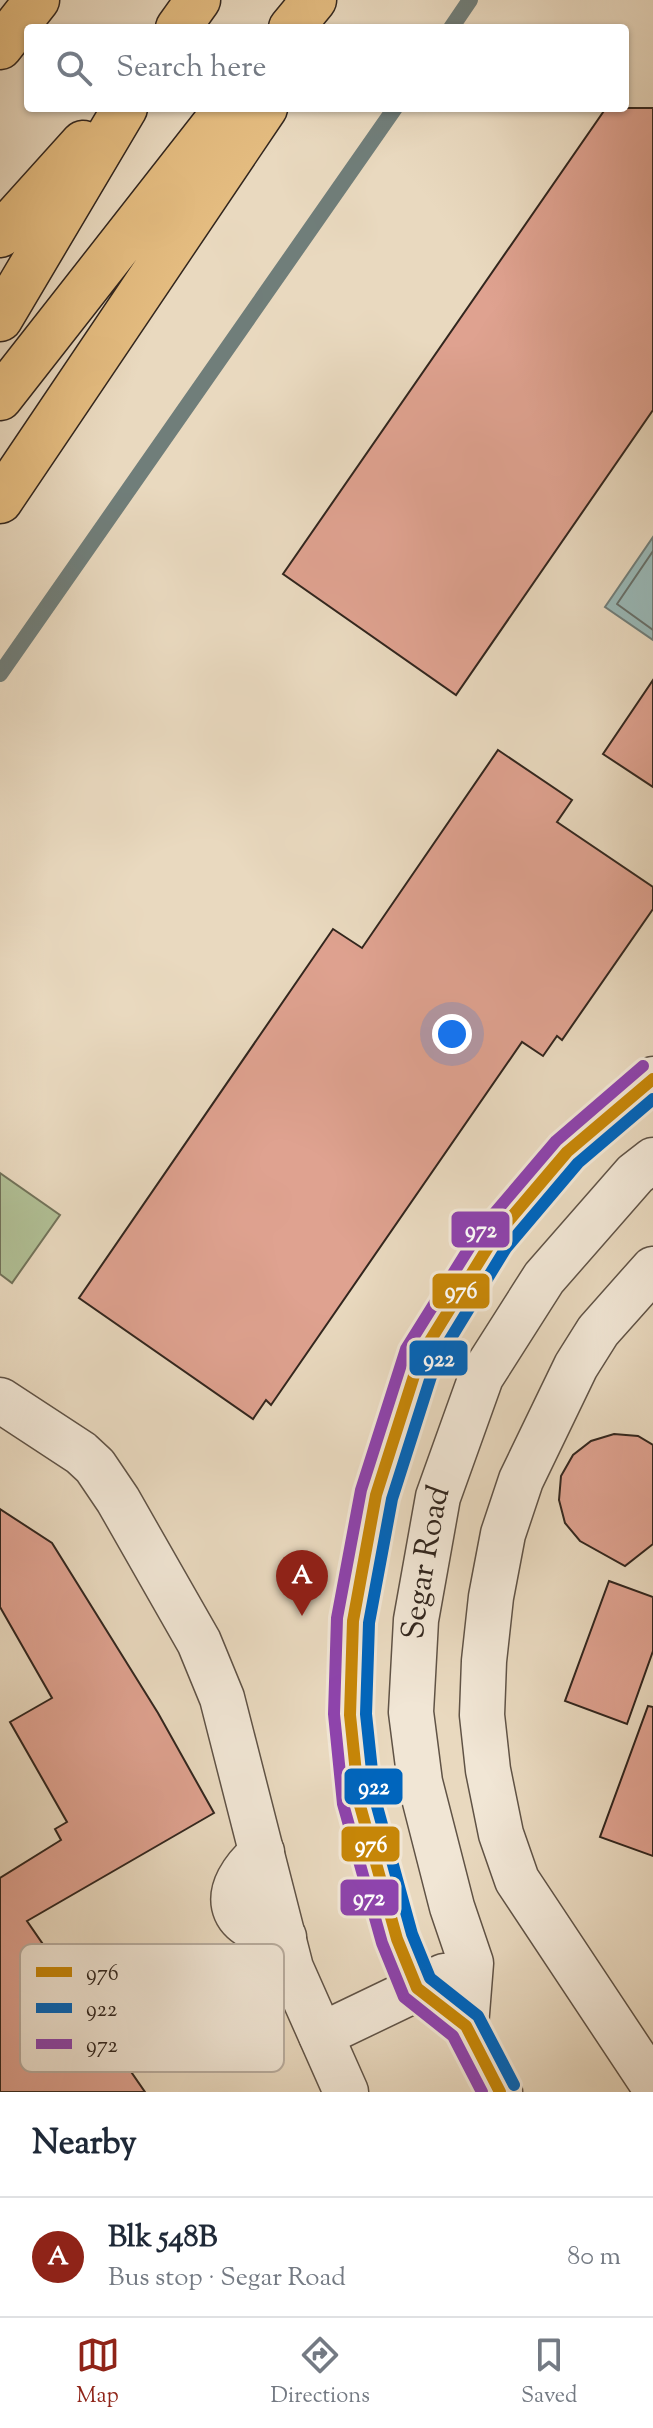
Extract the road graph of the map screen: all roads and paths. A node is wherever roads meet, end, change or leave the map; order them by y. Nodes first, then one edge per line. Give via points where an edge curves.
1 (37, 0) edge
2 (198, 0) edge
3 (314, 0) edge
4 (338, 0) edge
5 (181, 24) edge
6 (294, 24) edge
7 (322, 24) edge
8 (0, 47) edge
9 (110, 112) edge
10 (123, 112) edge
11 (224, 112) edge
12 (262, 112) edge
13 (0, 235) edge
14 (0, 319) edge
15 (0, 398) edge
16 (0, 501) edge
17 (653, 1079) edge
18 (653, 1160) edge
19 (653, 1269) edge
20 (0, 1400) edge
21 (471, 1963) junction
22 (417, 1988) junction
23 (466, 2026) junction
24 (321, 2035) junction
25 (653, 2085) edge
26 (346, 2092) edge
27 (500, 2092) edge

1 - 8 highway
2 - 5 highway
3 - 6 highway
4 - 7 highway
9 - 13 highway
10 - 14 highway
11 - 15 highway
12 - 16 highway
17 - 22 street, Segar Road via 567,1152 493,1239 420,1357 376,1495 353,1621 350,1715 359,1802 397,1939
18 - 21 street, Segar Road via 544,1278 481,1377 438,1497 416,1620 411,1712 420,1782
19 - 25 street via 598,1331 576,1366 521,1480 503,1534 491,1597 482,1715 488,1770 517,1880
20 - 24 street via 95,1466 212,1670 291,1968
21 - 22 street
21 - 23 street, Segar Road
22 - 23 street
22 - 24 street
23 - 27 street
24 - 26 street

